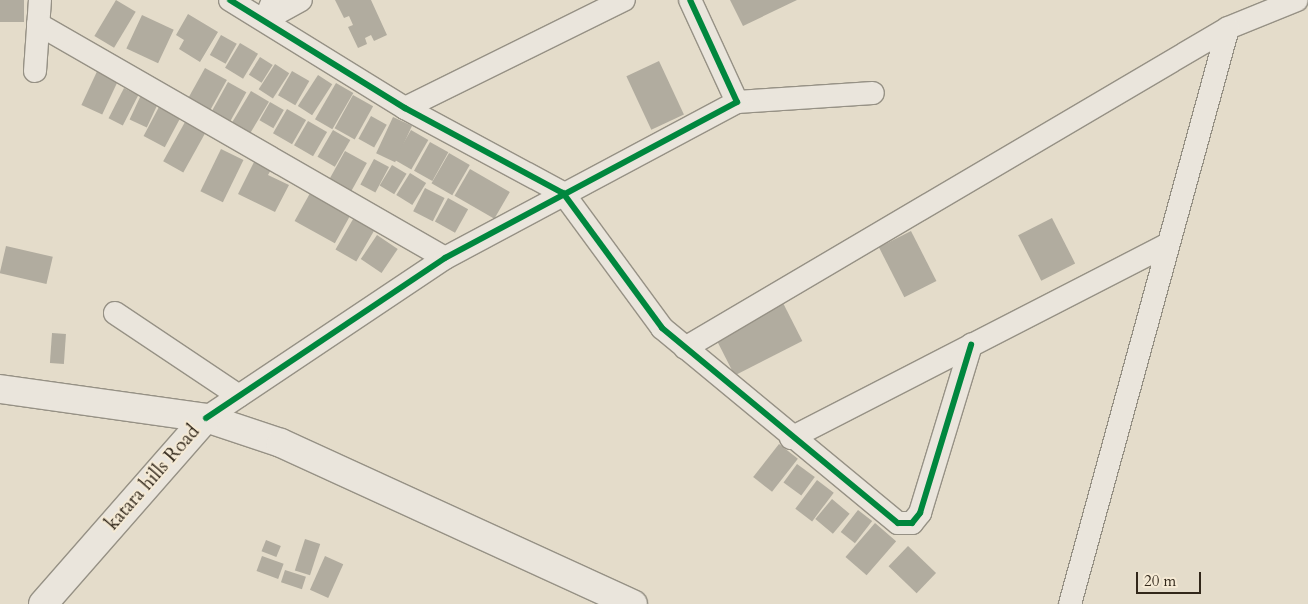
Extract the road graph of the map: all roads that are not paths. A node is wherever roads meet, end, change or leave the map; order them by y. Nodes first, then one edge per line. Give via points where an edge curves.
1 (40, 0) edge
2 (230, 0) edge
3 (301, 0) edge
4 (624, 0) edge
5 (690, 0) edge
6 (1297, 0) edge
7 (1260, 7) edge
8 (269, 10) edge
9 (38, 24) junction
10 (1228, 28) junction
11 (35, 71) dead end
12 (873, 93) dead end
13 (737, 102) junction
14 (406, 108) junction
15 (563, 194) junction
16 (1167, 244) junction
17 (445, 258) junction
18 (114, 313) dead end
19 (971, 345) junction
20 (685, 348) junction
21 (0, 389) edge
22 (239, 396) junction
23 (206, 418) junction
24 (791, 438) junction
25 (43, 604) edge
26 (633, 604) edge
27 (1070, 604) edge

1 - 9 street
2 - 8 street
3 - 8 street
4 - 14 street
5 - 13 street
6 - 7 street
7 - 10 street
8 - 14 street
9 - 11 street
9 - 17 street
10 - 16 street
10 - 20 street
12 - 13 street
13 - 15 street
14 - 15 street
15 - 17 street
15 - 20 street via 662,328
16 - 19 street
16 - 27 street
17 - 22 street
18 - 22 street
19 - 24 street
19 - 24 street via 920,513 912,523 898,523
20 - 24 street
21 - 23 street, katara hills Road
22 - 23 street
23 - 25 street, katara hills Road
23 - 26 street via 281,443

